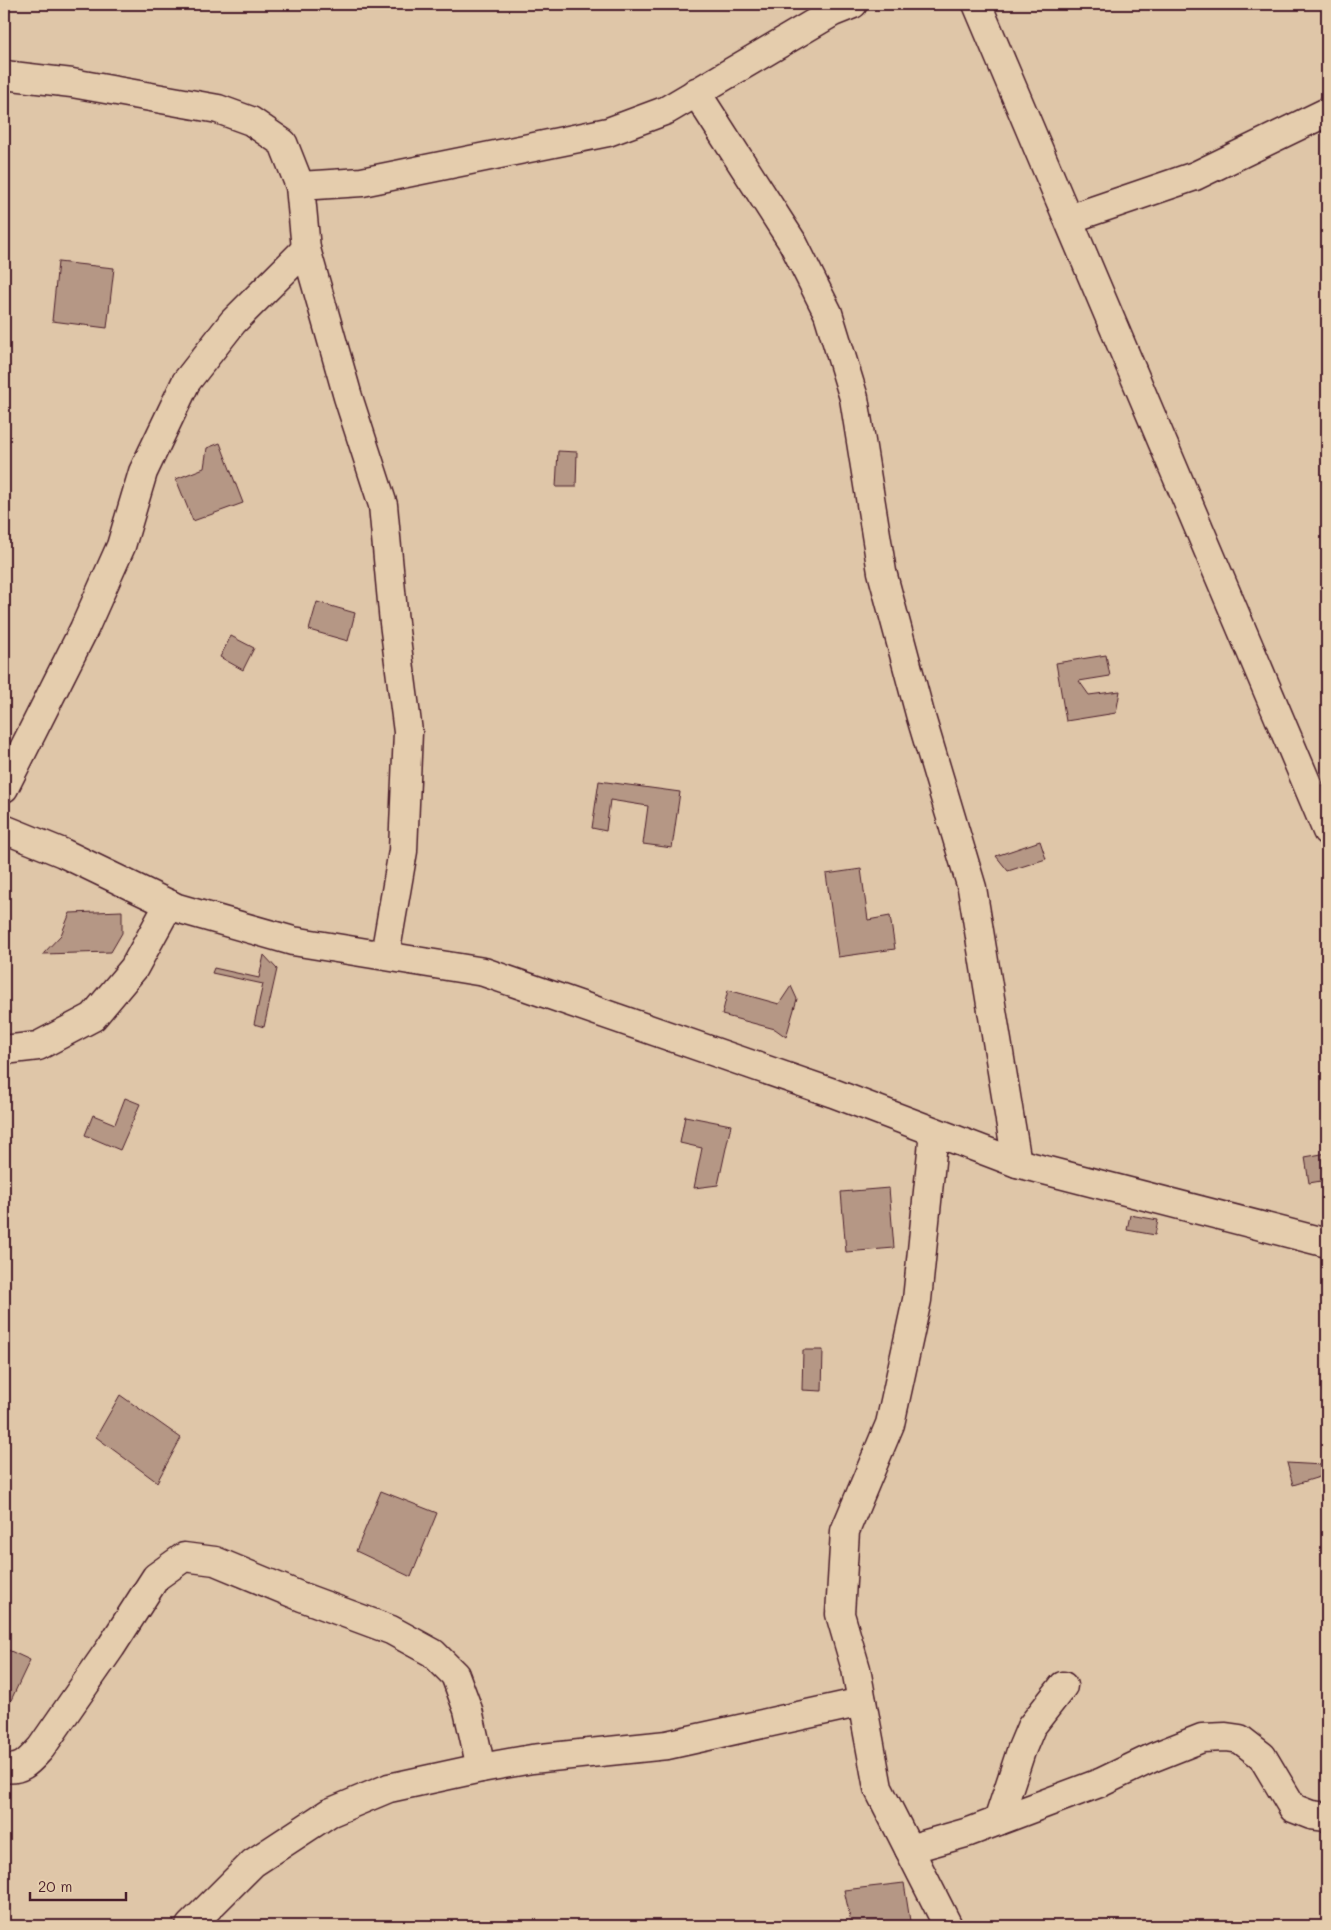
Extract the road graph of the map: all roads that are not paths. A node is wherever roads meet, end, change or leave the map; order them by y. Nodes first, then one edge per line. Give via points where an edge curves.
1 (853, 4) edge
2 (978, 4) edge
3 (4, 75) edge
4 (696, 92) junction
5 (1327, 112) edge
6 (300, 186) junction
7 (1069, 219) junction
8 (306, 249) junction
9 (4, 788) edge
10 (4, 829) edge
11 (1327, 831) edge
12 (169, 904) junction
13 (385, 955) junction
14 (4, 1050) edge
15 (934, 1132) junction
16 (1017, 1163) junction
17 (1327, 1243) edge
18 (1063, 1686) dead end
19 (862, 1702) junction
20 (4, 1768) edge
21 (481, 1768) junction
22 (1327, 1817) edge
23 (998, 1821) junction
24 (908, 1849) junction
25 (190, 1926) edge
26 (948, 1926) edge

1 - 4 street via 833,12
2 - 7 street
3 - 6 street via 72,83 210,107 251,121 283,143
4 - 6 street via 667,110 608,132 362,182
4 - 16 street via 793,243 828,313 851,388 882,572 972,888
5 - 7 street via 1195,176
6 - 8 street
7 - 11 street
8 - 9 street via 233,322 186,382 143,472 121,546 84,629
8 - 13 street via 383,505 408,732 403,851
10 - 12 street via 63,853
12 - 13 street via 293,941
12 - 14 street via 134,968 93,1017 38,1046
13 - 15 street via 484,972 748,1063
15 - 16 street
15 - 19 street via 916,1300 890,1424 845,1530 840,1614
16 - 17 street
18 - 23 street via 1031,1727
19 - 21 street via 667,1744
19 - 24 street via 878,1788
20 - 21 street via 15,1770 41,1748 156,1577 184,1557 214,1561 302,1598 391,1630 432,1653 455,1675 468,1710
21 - 25 street via 389,1788 329,1813 253,1862
22 - 23 street via 1293,1808 1262,1756 1240,1739 1226,1737 1202,1738 1102,1782
23 - 24 street
24 - 26 street

